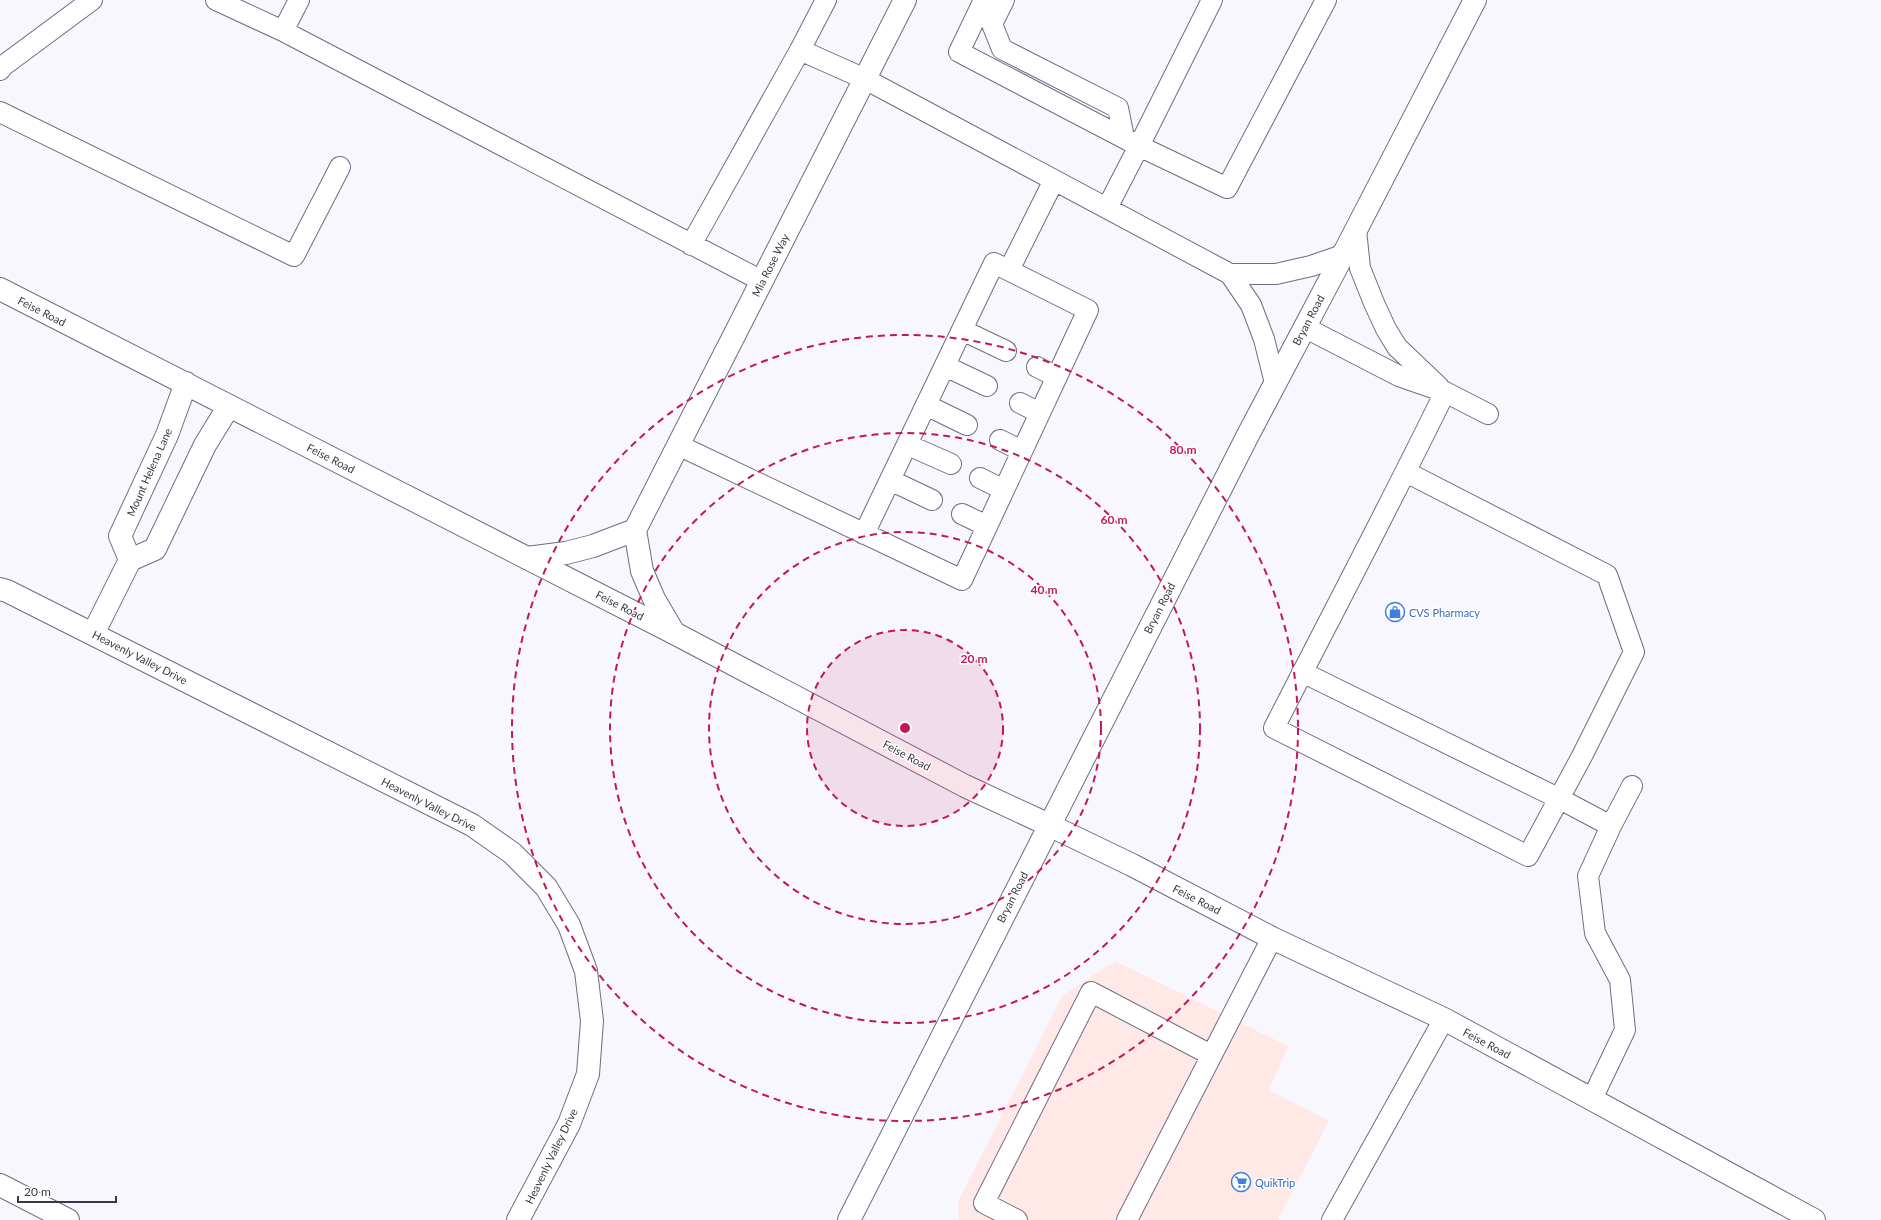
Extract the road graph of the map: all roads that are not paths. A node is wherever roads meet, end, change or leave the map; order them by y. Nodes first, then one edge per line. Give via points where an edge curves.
1 (92, 0) edge
2 (216, 0) edge
3 (299, 0) edge
4 (826, 0) edge
5 (905, 0) edge
6 (984, 0) edge
7 (1004, 0) edge
8 (1212, 0) edge
9 (1326, 0) edge
10 (1475, 0) edge
11 (283, 31) junction
12 (800, 50) junction
13 (0, 70) edge
14 (865, 79) junction
15 (0, 112) edge
16 (1132, 142) junction
17 (340, 167) dead end
18 (1054, 180) junction
19 (1107, 208) junction
20 (1356, 230) junction
21 (691, 244) junction
22 (1343, 254) junction
23 (1009, 270) junction
24 (1230, 274) junction
25 (762, 281) junction
26 (0, 289) edge
27 (1304, 327) junction
28 (962, 330) junction
29 (1006, 351) dead end
30 (945, 366) junction
31 (1037, 367) dead end
32 (1057, 377) junction
33 (186, 383) junction
34 (1275, 383) junction
35 (987, 386) dead end
36 (1445, 392) junction
37 (1020, 403) dead end
38 (926, 404) junction
39 (229, 406) junction
40 (1040, 413) junction
41 (1488, 414) dead end
42 (967, 425) dead end
43 (1000, 440) dead end
44 (678, 445) junction
45 (908, 445) junction
46 (1022, 451) junction
47 (951, 464) dead end
48 (1406, 472) junction
49 (980, 478) dead end
50 (890, 480) junction
51 (1004, 490) junction
52 (932, 500) dead end
53 (962, 514) dead end
54 (987, 526) junction
55 (635, 530) junction
56 (864, 534) junction
57 (528, 558) junction
58 (130, 560) junction
59 (0, 589) edge
60 (674, 633) junction
61 (93, 634) junction
62 (1302, 672) junction
63 (1632, 786) dead end
64 (1560, 799) junction
65 (1049, 825) junction
66 (1611, 826) junction
67 (1272, 938) junction
68 (1444, 1019) junction
69 (1211, 1055) junction
70 (1592, 1099) junction
71 (0, 1185) edge
72 (68, 1220) edge
73 (518, 1220) edge
74 (849, 1220) edge
75 (1016, 1220) edge
76 (1127, 1220) edge
77 (1332, 1220) edge
78 (1814, 1220) edge

1 - 13 lane
2 - 11 lane
3 - 11 lane
4 - 12 lane
5 - 14 street, Mia Rose Way
6 - 16 lane via 959,52
7 - 16 lane via 992,24 1002,49 1118,108
8 - 16 lane
9 - 16 lane via 1227,188
10 - 20 street, Bryan Road
11 - 21 lane
12 - 14 lane
12 - 21 lane
14 - 18 lane
14 - 25 street, Mia Rose Way
15 - 17 lane via 294,256
16 - 19 lane
18 - 19 lane
18 - 23 lane
19 - 24 lane
20 - 22 street, Bryan Road
20 - 36 lane via 1360,268 1386,329 1397,347
21 - 25 lane
22 - 24 lane via 1311,266 1276,274
22 - 27 street, Bryan Road
23 - 28 lane via 994,263
23 - 32 lane via 1088,310
24 - 34 lane via 1252,305
25 - 44 street, Mia Rose Way
26 - 33 street, Feise Road
27 - 34 street, Bryan Road
27 - 36 lane via 1399,376
28 - 29 lane
28 - 30 lane
30 - 35 lane
30 - 38 lane
31 - 32 lane
32 - 40 lane
33 - 39 street, Feise Road
33 - 58 street, Mount Helena Lane via 167,435 120,536
34 - 65 street, Bryan Road
36 - 41 lane
36 - 48 lane
37 - 40 lane
38 - 42 lane
38 - 45 lane
39 - 57 street, Feise Road
39 - 58 street via 205,445 155,549
40 - 46 lane
43 - 46 lane
44 - 55 street, Mia Rose Way
44 - 56 lane
45 - 47 lane
45 - 50 lane
46 - 51 lane
48 - 62 lane
48 - 64 lane via 1607,575 1634,652
49 - 51 lane
50 - 52 lane
50 - 56 lane
51 - 54 lane
53 - 54 lane
54 - 56 lane via 962,580
55 - 57 street via 593,546
55 - 60 street via 642,571 654,600
57 - 60 street, Feise Road
58 - 61 street
59 - 61 street, Heavenly Valley Drive
60 - 65 street, Feise Road via 965,786
61 - 73 street, Heavenly Valley Drive via 472,825 512,853 546,887 569,925 586,970 592,1021 588,1074 569,1124
62 - 64 lane
62 - 64 lane via 1274,728 1528,856
63 - 66 lane
64 - 66 lane
65 - 67 street, Feise Road
65 - 74 street, Bryan Road
66 - 70 lane via 1588,876 1595,933 1620,980 1625,1030
67 - 68 street, Feise Road
67 - 69 lane
68 - 70 street, Feise Road
68 - 77 lane
69 - 75 lane via 1091,992 984,1204
69 - 76 lane
70 - 78 street, Feise Road
71 - 72 street

